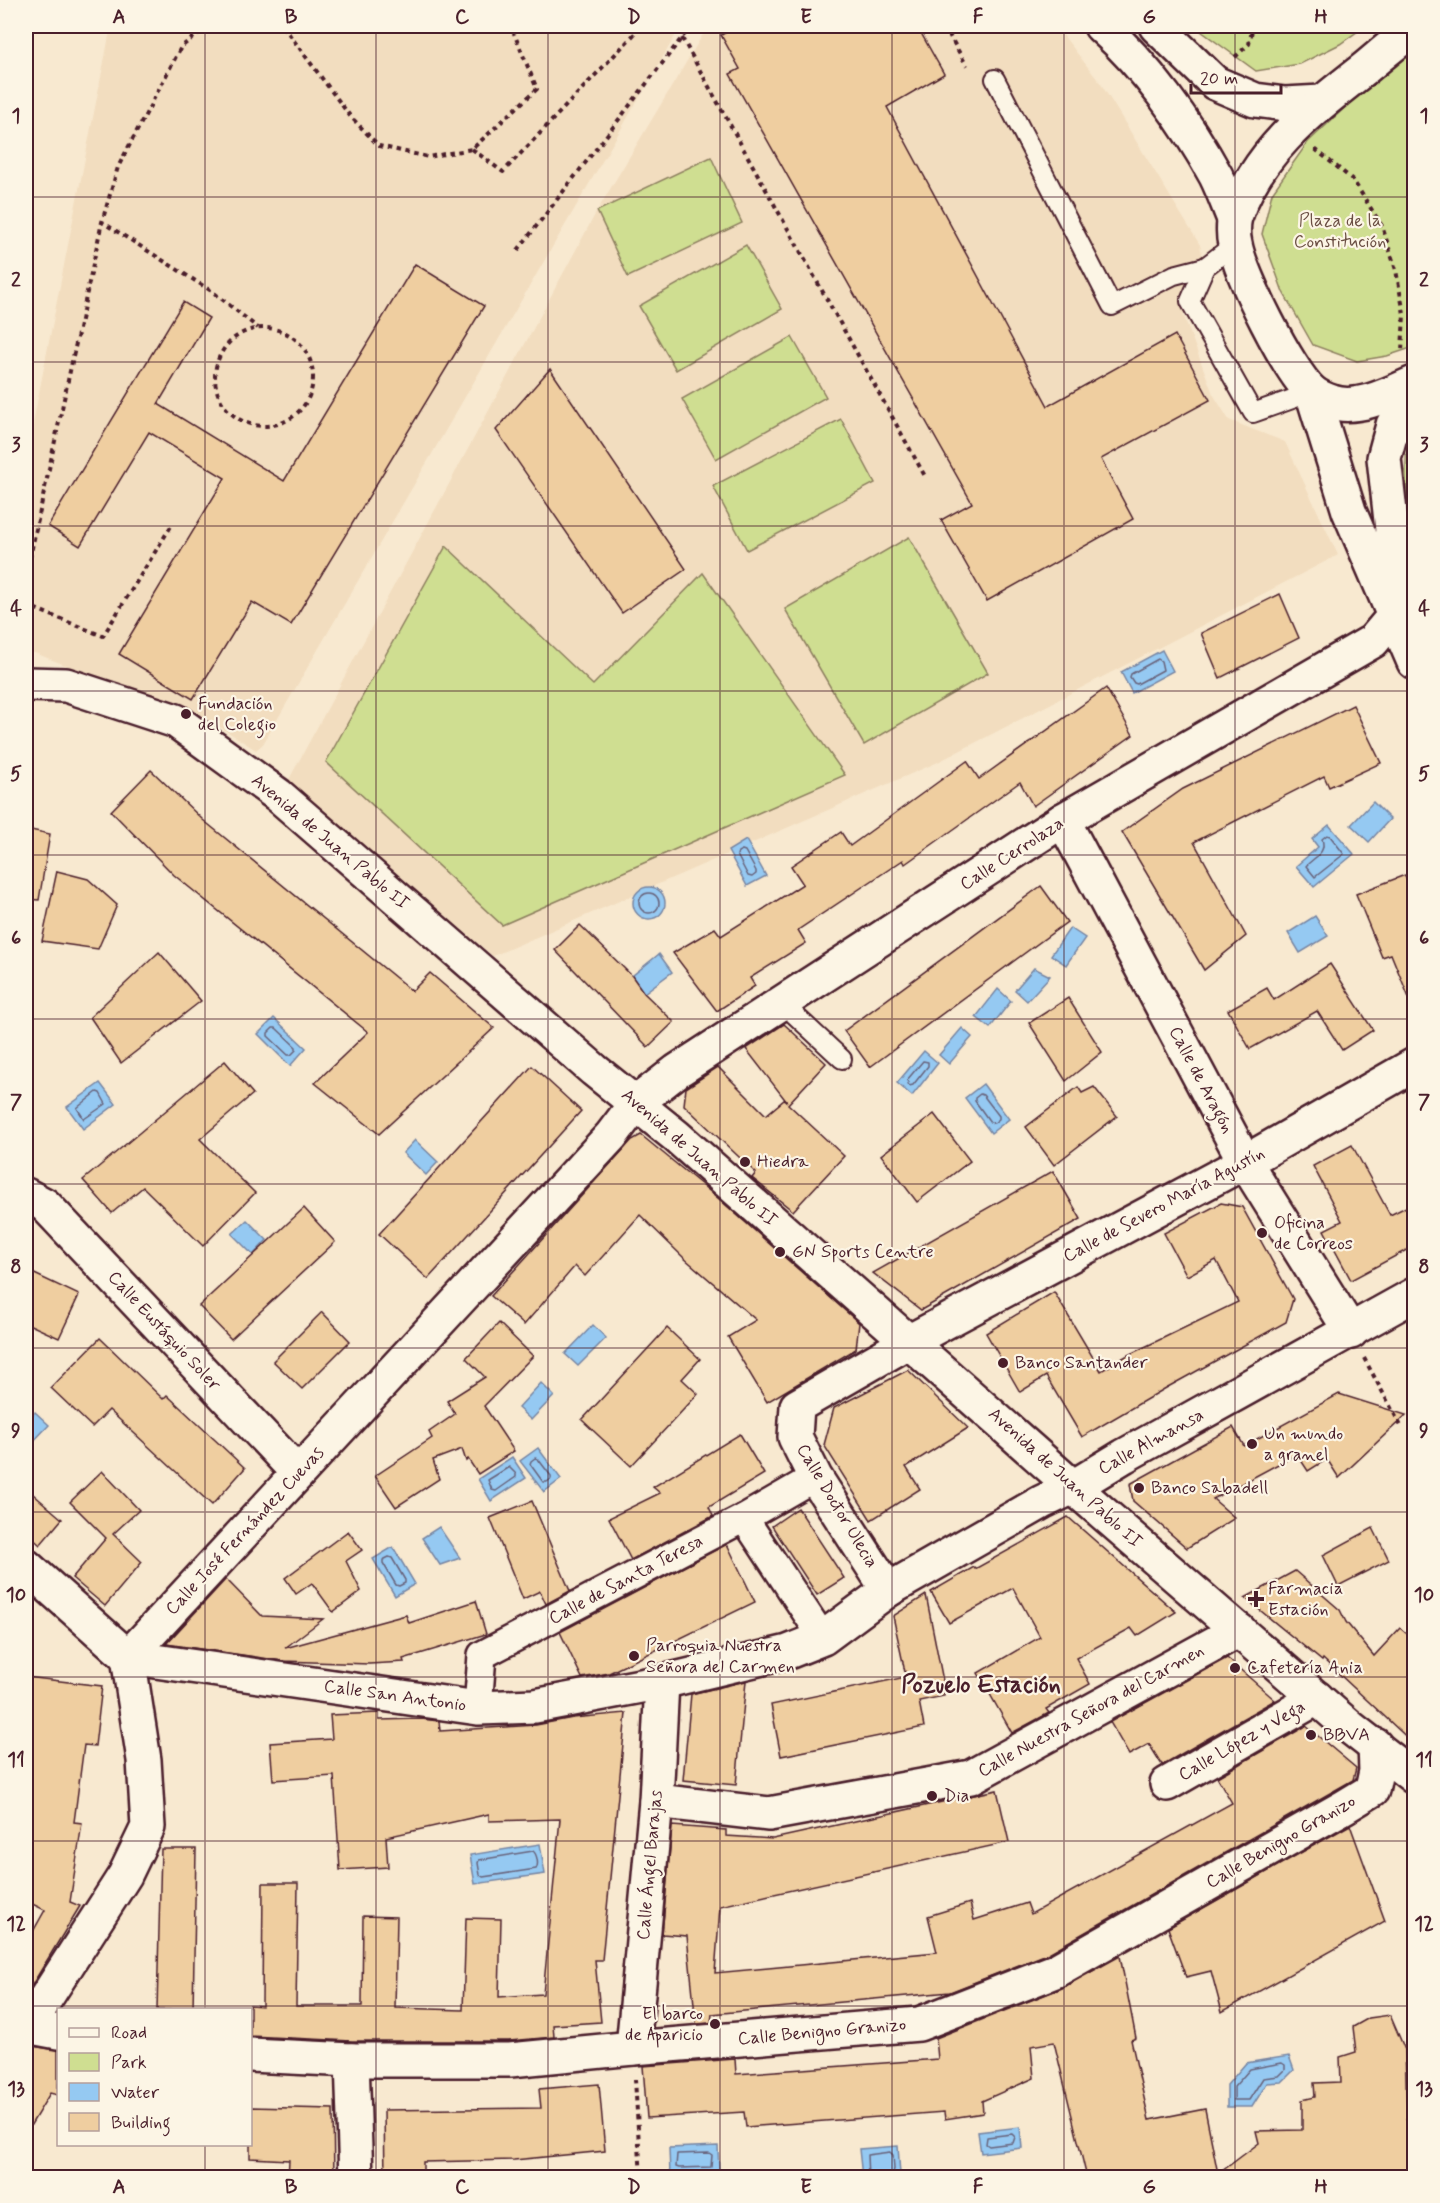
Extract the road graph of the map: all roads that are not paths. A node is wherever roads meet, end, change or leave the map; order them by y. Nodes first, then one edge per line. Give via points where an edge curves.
1 (1101, 26) edge
2 (1156, 26) edge
3 (1414, 30) edge
4 (995, 79) dead end
5 (1322, 102) junction
6 (1234, 231) junction
7 (1205, 267) junction
8 (1414, 383) edge
9 (1312, 392) junction
10 (1414, 393) edge
11 (1394, 616) junction
12 (1414, 650) edge
13 (1414, 662) edge
14 (26, 684) edge
15 (1063, 820) junction
16 (782, 1003) junction
17 (842, 1059) dead end
18 (1414, 1065) edge
19 (636, 1102) junction
20 (1245, 1162) junction
21 (26, 1195) edge
22 (1414, 1296) edge
23 (1351, 1332) junction
24 (910, 1341) junction
25 (298, 1473) junction
26 (815, 1477) junction
27 (1073, 1487) junction
28 (744, 1518) junction
29 (26, 1566) edge
30 (888, 1590) junction
31 (1239, 1630) junction
32 (823, 1638) junction
33 (128, 1657) junction
34 (662, 1682) junction
35 (1317, 1698) junction
36 (478, 1708) junction
37 (1375, 1745) junction
38 (1414, 1778) edge
39 (1167, 1784) dead end
40 (1372, 1790) junction
41 (656, 1801) junction
42 (34, 2028) edge
43 (633, 2048) junction
44 (252, 2055) edge
45 (352, 2060) junction
46 (356, 2178) edge

1 - 6 street via 1177,112 1217,177
2 - 5 street via 1215,83 1256,100 1285,104
3 - 5 street
4 - 7 lane via 1112,306 1174,275
5 - 6 street via 1275,147 1253,176
6 - 7 lane
6 - 9 street via 1245,275 1290,364
7 - 9 lane via 1190,301 1253,414
8 - 9 street via 1378,399 1354,403 1334,403
9 - 11 street via 1349,511
10 - 12 street via 1393,425 1384,458 1398,584
11 - 13 street
11 - 15 street, Calle Cerrolaza via 1374,641
14 - 19 street, Avenida de Juan Pablo II via 66,685 176,721 278,795 594,1070
15 - 16 street, Calle Cerrolaza
15 - 20 street, Calle de Aragón
16 - 17 lane
16 - 19 street, Calle Cerrolaza
18 - 20 street, Calle de Severo María Agustín
19 - 24 street, Avenida de Juan Pablo II
19 - 25 street, Calle José Fernández Cuevas via 611,1136
20 - 23 street, Calle de Aragón
20 - 24 street, Calle de Severo María Agustín
21 - 25 street, Calle Eustáquio Soler via 45,1205
22 - 23 street, Calle Almansa
23 - 27 street, Calle Almansa
24 - 26 street, Calle Doctor Ulecia via 797,1406 795,1437
24 - 27 street, Avenida de Juan Pablo II
25 - 33 street, Calle José Fernández Cuevas
26 - 28 street, Calle de Santa Teresa
26 - 30 street, Calle Doctor Ulecia
27 - 30 street, Calle Almansa
27 - 31 street, Avenida de Juan Pablo II
28 - 32 street
28 - 36 street, Calle de Santa Teresa via 482,1655
29 - 33 street
30 - 32 street, Calle Almansa
31 - 35 street, Avenida de Juan Pablo II
31 - 41 street, Calle Nuestra Señora del Carmen via 971,1777 769,1814
32 - 34 street, Calle San Antonio via 788,1652
33 - 36 street, Calle San Antonio
33 - 42 street via 144,1760 148,1827 125,1875
34 - 36 street, Calle San Antonio via 535,1706
34 - 41 street, Calle Ángel Barajas
35 - 37 street, Avenida de Juan Pablo II
35 - 39 street, Calle López y Vega
37 - 38 street, Avenida de Juan Pablo II
37 - 40 street, Calle Benigno Granizo
38 - 40 street, Calle Benigno Granizo via 1396,1780
40 - 43 street, Calle Benigno Granizo via 1055,1971 919,2025
41 - 43 street, Calle Ángel Barajas
43 - 45 street, Calle Benigno Granizo via 510,2060
44 - 45 street, Calle Benigno Granizo
45 - 46 street

